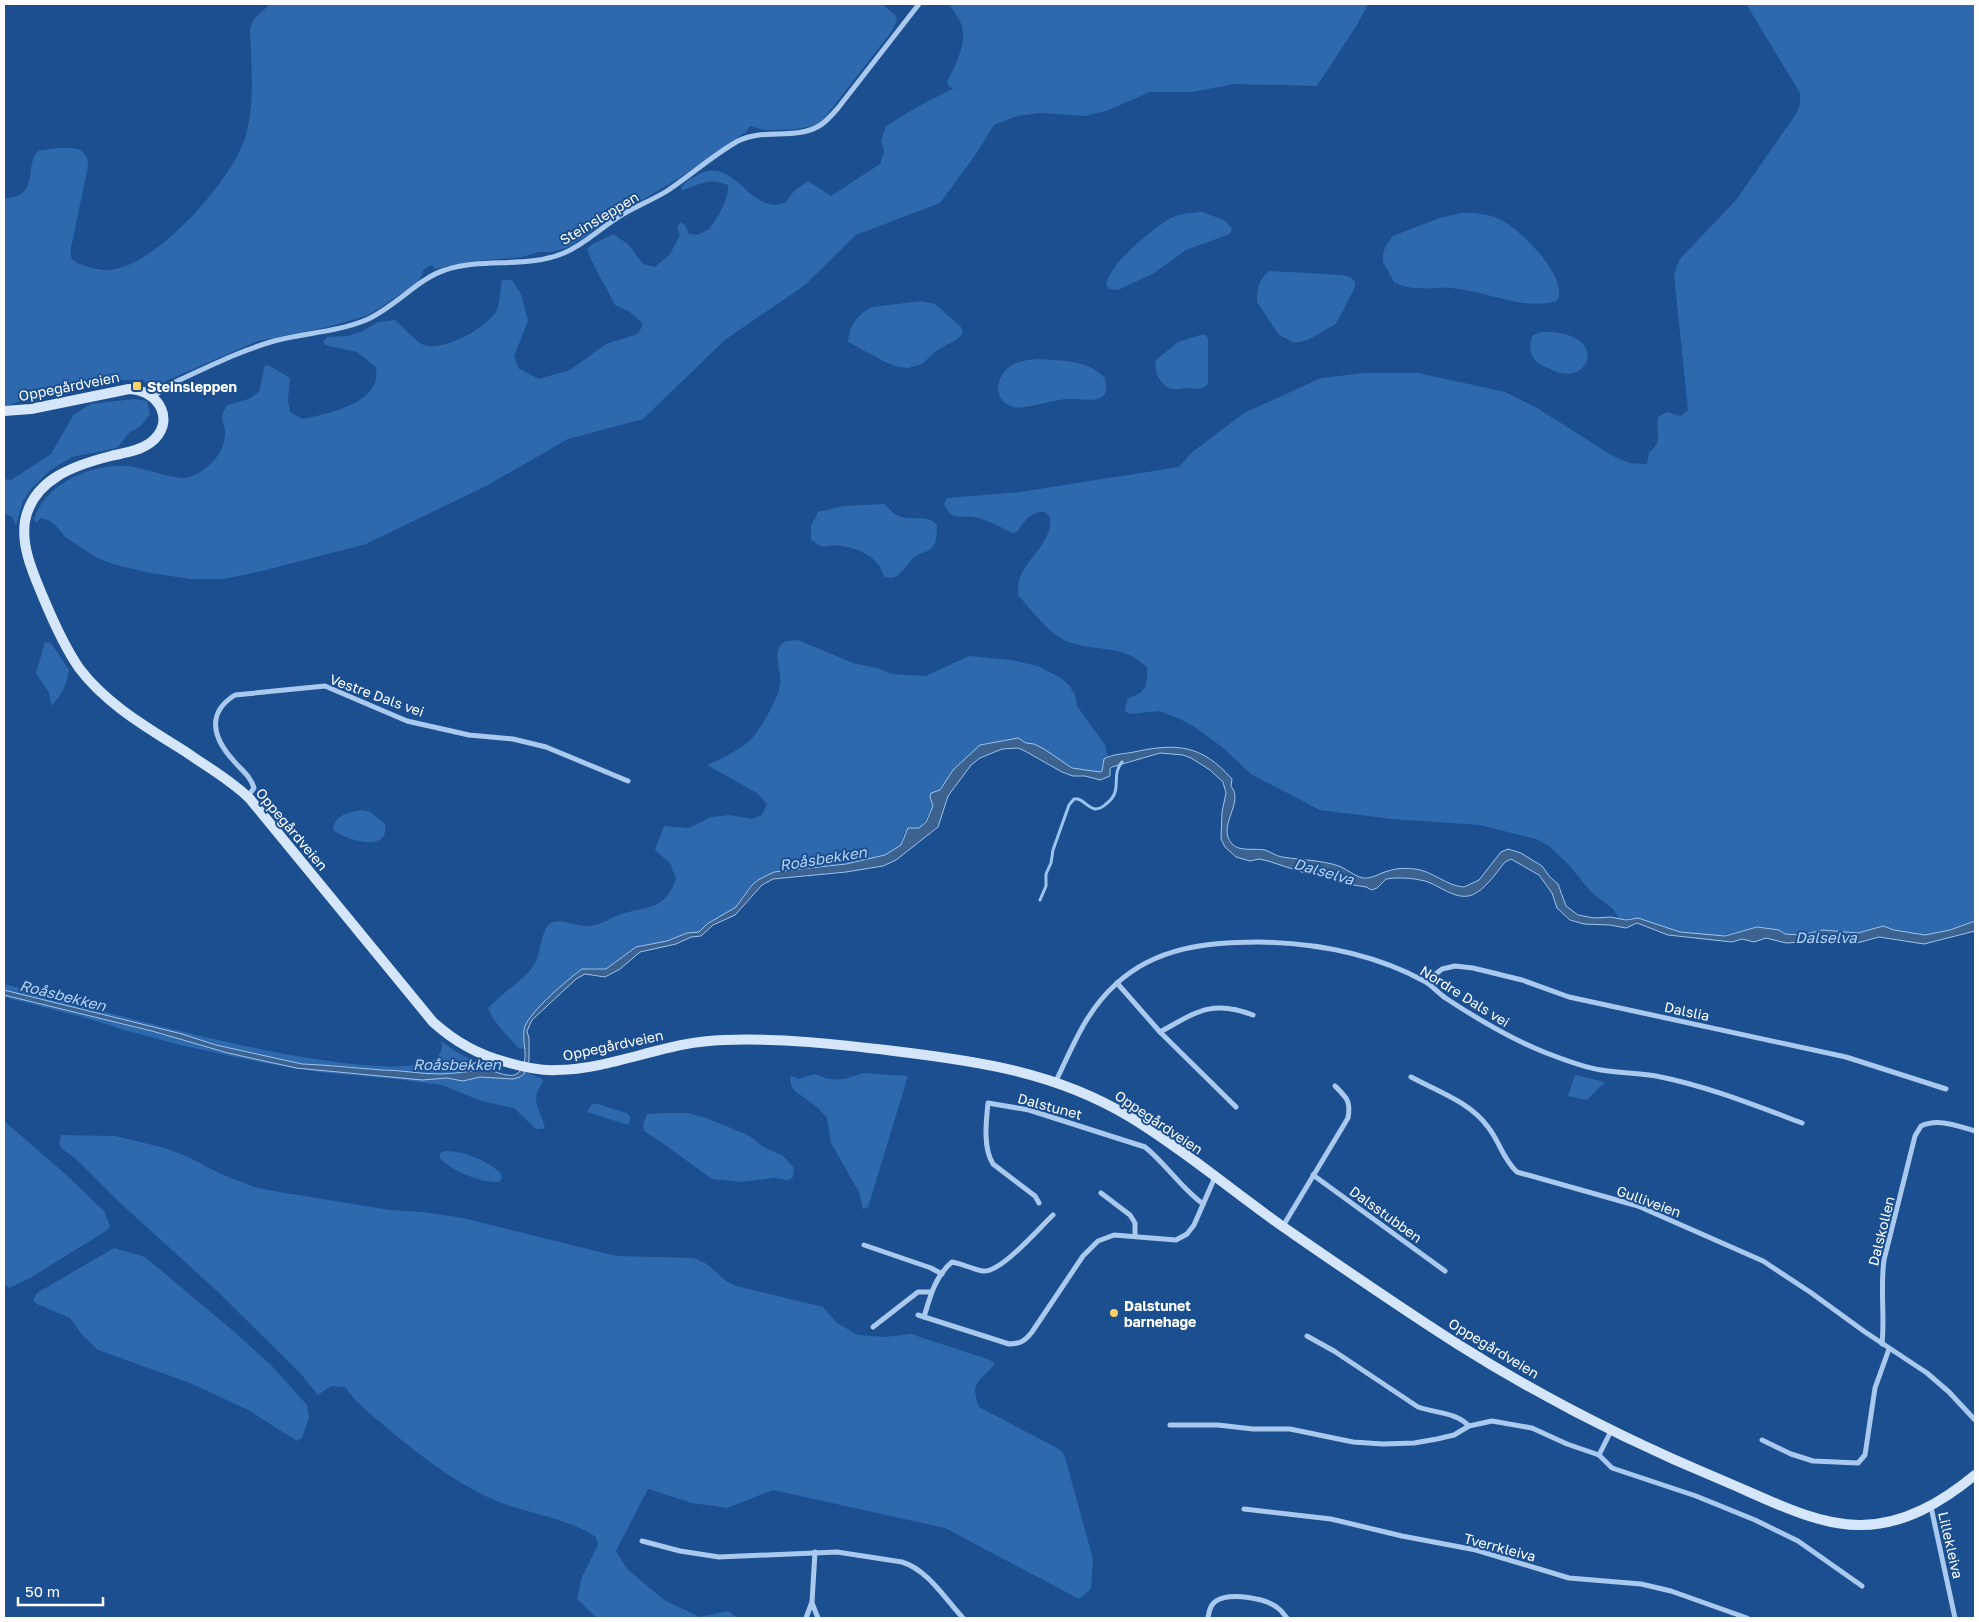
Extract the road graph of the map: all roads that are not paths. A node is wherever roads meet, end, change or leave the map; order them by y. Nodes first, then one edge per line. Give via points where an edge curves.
1 (919, 4) edge
2 (154, 397) junction
3 (4, 411) edge
4 (628, 780) dead end
5 (248, 796) junction
6 (1117, 982) junction
7 (1426, 982) junction
8 (1253, 1015) dead end
9 (1160, 1032) junction
10 (1411, 1077) dead end
11 (1056, 1081) junction
12 (1335, 1086) dead end
13 (1946, 1089) dead end
14 (1236, 1107) dead end
15 (1802, 1122) dead end
16 (1975, 1131) edge
17 (1313, 1175) junction
18 (1215, 1177) junction
19 (1101, 1193) dead end
20 (1040, 1203) dead end
21 (1203, 1204) junction
22 (1053, 1215) dead end
23 (1282, 1226) junction
24 (1135, 1236) junction
25 (864, 1245) dead end
26 (1446, 1271) dead end
27 (942, 1274) junction
28 (931, 1292) junction
29 (918, 1315) dead end
30 (924, 1317) junction
31 (873, 1327) dead end
32 (1307, 1336) dead end
33 (1882, 1344) junction
34 (1889, 1349) junction
35 (1975, 1420) edge
36 (1170, 1425) dead end
37 (1469, 1426) junction
38 (1613, 1429) junction
39 (1762, 1440) dead end
40 (1599, 1455) junction
41 (1975, 1475) edge
42 (1931, 1507) junction
43 (1244, 1509) dead end
44 (642, 1541) dead end
45 (815, 1552) junction
46 (1862, 1586) dead end
47 (812, 1602) junction
48 (806, 1618) edge
49 (818, 1618) edge
50 (962, 1618) edge
51 (1208, 1618) edge
52 (1287, 1618) edge
53 (1747, 1618) edge
54 (1956, 1618) edge

1 - 2 street, Steinsleppen via 838,108 816,128 756,135 738,141 665,192 618,217 578,247 561,254 523,262 444,270 373,317 352,325 248,349 173,383
2 - 3 main road, Oppegårdveien via 142,390 129,388 31,409
2 - 5 main road, Oppegårdveien via 161,406 163,418 159,432 150,443 70,469 54,477 40,490 26,515 24,536 27,553 54,623 89,679 120,708
4 - 5 street, Vestre Dals vei via 546,747 408,721 325,686 235,695 218,710 214,720 218,739 251,778 254,788
5 - 11 main road, Oppegårdveien via 433,1022 460,1044 495,1059 555,1071 678,1044 768,1039 923,1055 1024,1072
6 - 7 street, Nordre Dals vei via 1164,954 1222,942 1290,943 1337,949 1368,956
6 - 9 street
6 - 11 street, Nordre Dals vei via 1092,1010
7 - 13 street, Dalslia via 1442,969 1455,966 1473,968 1522,980 1569,997 1846,1057
7 - 15 street, Nordre Dals vei via 1491,1028 1547,1053 1598,1070 1654,1076 1726,1094
8 - 9 street via 1235,1008 1217,1007 1201,1010
9 - 14 street
10 - 33 street, Gulliveien via 1478,1114 1517,1172 1638,1206 1763,1261
11 - 18 main road, Oppegårdveien via 1132,1118
12 - 17 street via 1346,1096 1350,1106 1348,1118
16 - 33 street, Dalskollen via 1934,1122 1921,1126 1915,1136 1884,1260
17 - 23 street
17 - 26 street, Dalsstubben
18 - 21 street
18 - 23 main road, Oppegårdveien
19 - 24 street via 1130,1215
20 - 21 street, Dalstunet via 990,1159 986,1126 988,1103 1029,1110 1145,1148 1189,1194
21 - 24 street via 1187,1234 1176,1240
22 - 27 street via 992,1270 984,1271 952,1262
23 - 38 main road, Oppegårdveien via 1458,1344 1523,1383
24 - 30 street via 1114,1235 1090,1248 1032,1332 1019,1344
25 - 27 street
27 - 28 street
28 - 30 street
28 - 31 street via 918,1292
29 - 30 street
32 - 37 street via 1418,1407 1452,1415
33 - 34 street, Gulliveien
34 - 35 street, Gulliveien via 1927,1373
34 - 39 street via 1875,1388 1866,1455 1858,1464 1813,1461
36 - 37 street via 1290,1429 1353,1442 1383,1444 1437,1439 1454,1435
37 - 40 street via 1492,1421 1511,1423
38 - 40 street
38 - 42 main road, Oppegårdveien via 1787,1508 1838,1523 1877,1524
40 - 46 street via 1612,1468 1755,1520 1789,1537
41 - 42 main road, Oppegårdveien
42 - 54 street, Lillekleiva
43 - 53 street, Tverrkleiva via 1331,1519 1476,1550 1569,1578 1641,1584
44 - 45 street via 719,1557
45 - 47 street
45 - 50 street via 845,1553 910,1565 924,1575
47 - 48 street
47 - 49 street
51 - 52 street via 1215,1601 1226,1597 1265,1601

